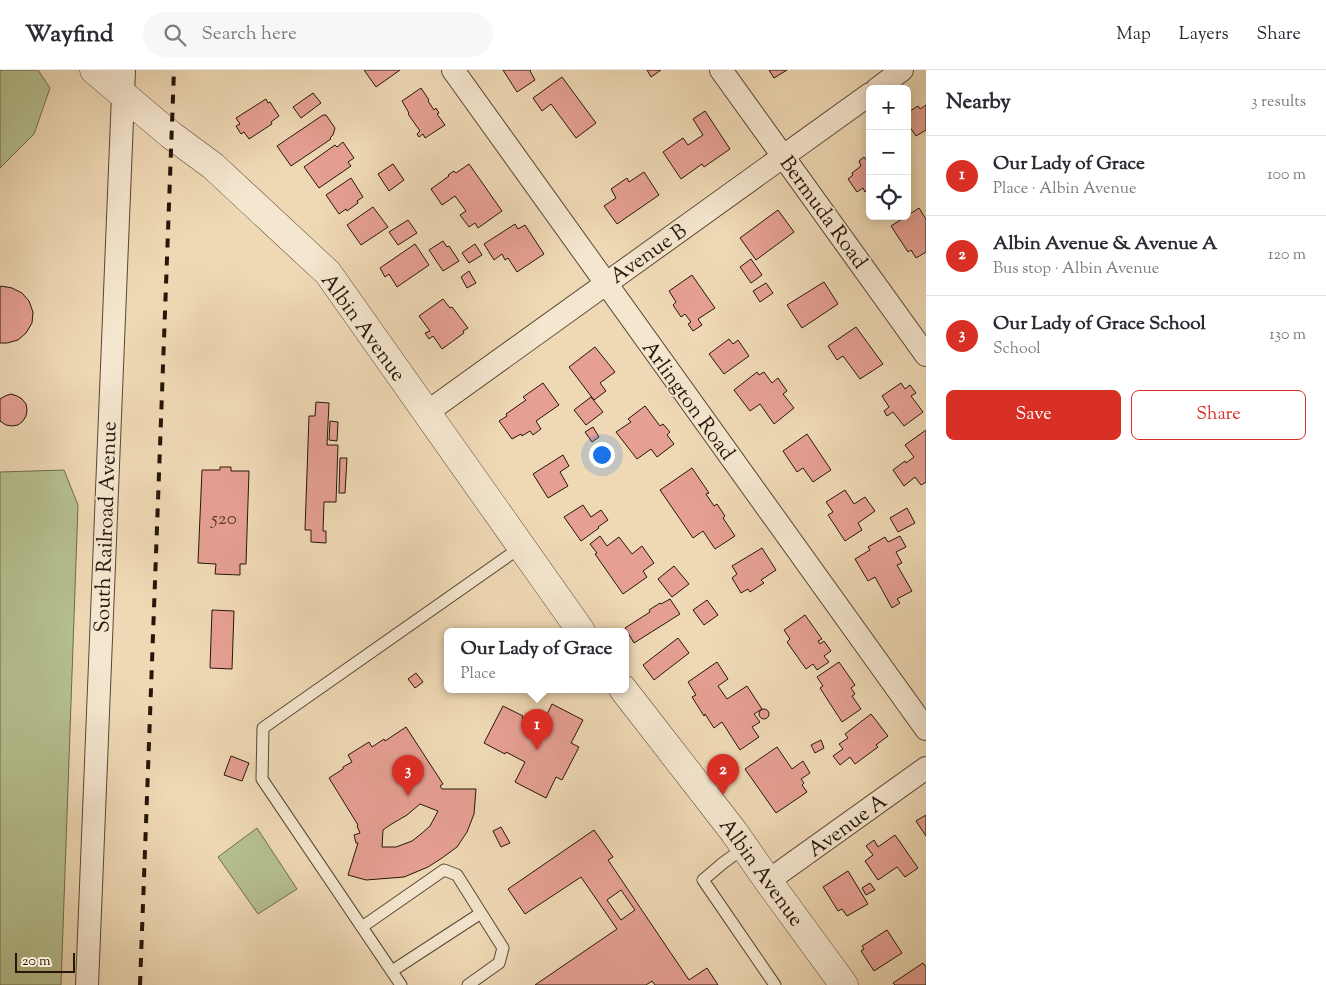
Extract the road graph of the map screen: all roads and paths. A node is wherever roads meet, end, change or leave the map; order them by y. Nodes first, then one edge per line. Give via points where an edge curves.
1 (94, 70) edge
2 (453, 70) edge
3 (721, 70) edge
4 (902, 70) edge
5 (123, 82) edge
6 (881, 85) edge
7 (866, 97) edge
8 (783, 156) junction
9 (605, 283) junction
10 (926, 354) edge
11 (426, 413) junction
12 (521, 547) junction
13 (579, 628) edge
14 (626, 693) edge
15 (926, 729) edge
16 (926, 768) edge
17 (745, 847) junction
18 (768, 881) junction
19 (481, 913) junction
20 (362, 927) junction
21 (392, 971) junction
22 (87, 985) edge
23 (401, 985) edge
24 (468, 985) edge
25 (775, 985) edge
26 (844, 985) edge

1 - 5 street, Albin Avenue
2 - 9 street, Arlington Road
3 - 8 street, Bermuda Road
4 - 6 street
5 - 11 street, Albin Avenue via 171,135 213,166 328,273
5 - 22 street, South Railroad Avenue
7 - 8 street, Avenue B
8 - 9 street, Avenue B
8 - 10 street, Bermuda Road
9 - 11 street, Avenue B
9 - 15 street, Arlington Road
11 - 12 street, Albin Avenue
12 - 13 street, Albin Avenue
12 - 20 lane via 263,728 262,779
14 - 17 street, Albin Avenue
16 - 18 street, Avenue A
17 - 18 street, Albin Avenue
17 - 25 lane via 703,880
18 - 26 street, Albin Avenue
19 - 20 lane via 457,874 444,870
19 - 21 lane
19 - 24 lane via 503,948 499,963
20 - 21 lane
21 - 23 lane

